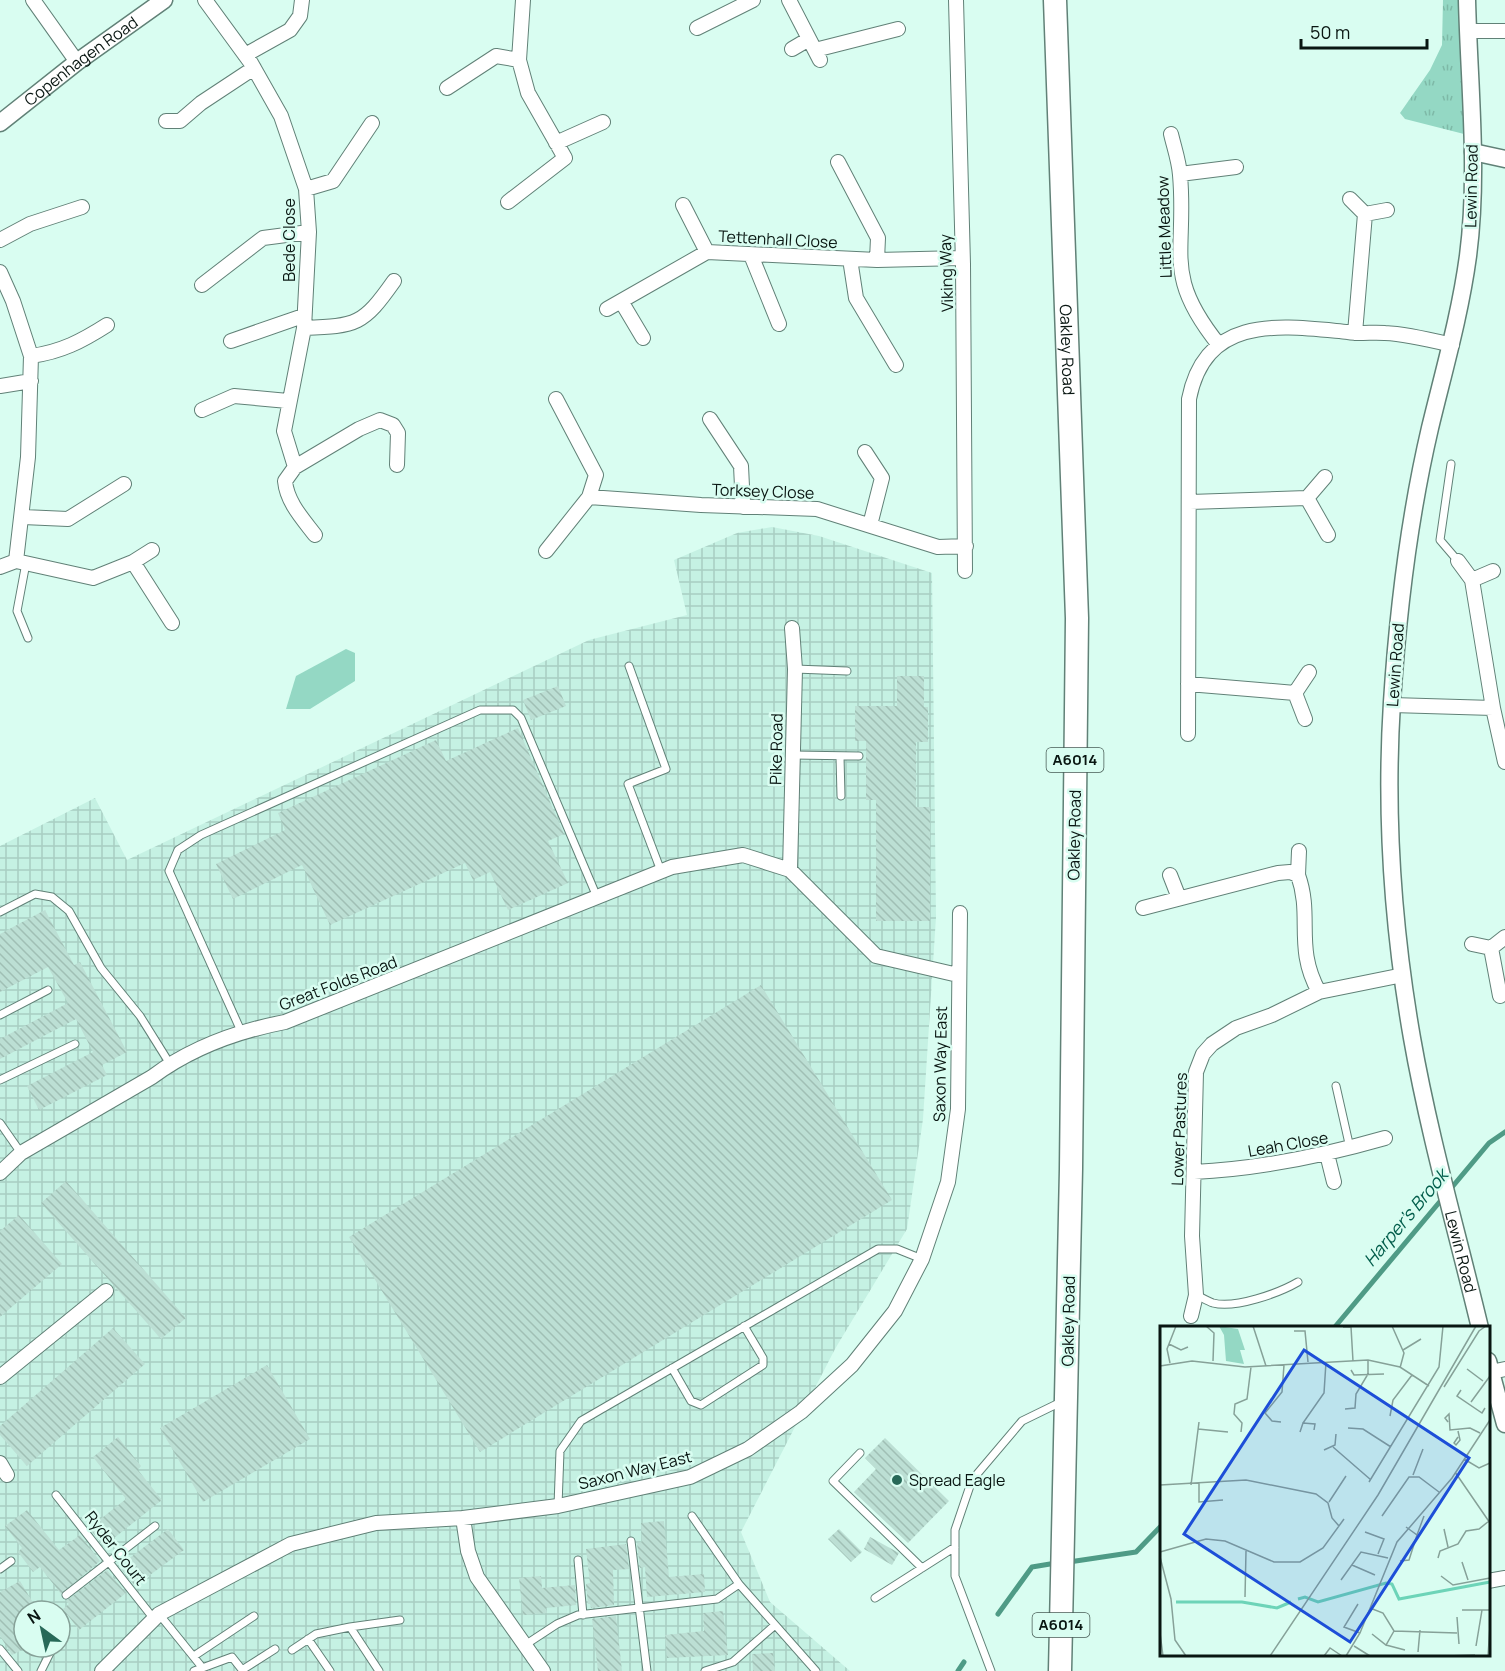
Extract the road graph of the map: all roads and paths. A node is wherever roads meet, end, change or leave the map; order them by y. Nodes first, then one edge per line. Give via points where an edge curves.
1 (33, 0) edge
2 (164, 0) edge
3 (205, 0) edge
4 (302, 0) edge
5 (523, 0) edge
6 (753, 0) edge
7 (789, 0) edge
8 (956, 0) edge
9 (1055, 0) edge
10 (1467, 0) edge
11 (698, 28) dead end
12 (898, 29) dead end
13 (1468, 31) junction
14 (1505, 31) edge
15 (792, 49) dead end
16 (815, 50) junction
17 (245, 55) junction
18 (519, 60) junction
19 (76, 62) junction
20 (254, 68) junction
21 (447, 88) dead end
22 (166, 121) dead end
23 (603, 122) dead end
24 (0, 123) edge
25 (372, 123) dead end
26 (1172, 134) dead end
27 (556, 143) junction
28 (1473, 152) junction
29 (1505, 159) edge
30 (838, 162) dead end
31 (1236, 167) dead end
32 (1180, 174) junction
33 (306, 189) junction
34 (1350, 200) dead end
35 (508, 202) dead end
36 (682, 205) dead end
37 (82, 207) dead end
38 (1387, 210) dead end
39 (1365, 213) junction
40 (309, 232) junction
41 (0, 240) edge
42 (707, 252) junction
43 (751, 255) junction
44 (962, 258) junction
45 (850, 259) junction
46 (877, 260) junction
47 (0, 272) edge
48 (394, 281) dead end
49 (202, 285) dead end
50 (621, 301) junction
51 (607, 309) dead end
52 (304, 322) junction
53 (779, 324) dead end
54 (106, 325) dead end
55 (1355, 333) junction
56 (643, 338) dead end
57 (231, 341) dead end
58 (1219, 345) junction
59 (1452, 345) junction
60 (31, 356) junction
61 (896, 365) dead end
62 (31, 381) junction
63 (0, 386) edge
64 (556, 399) dead end
65 (288, 401) junction
66 (202, 410) dead end
67 (710, 419) dead end
68 (865, 452) dead end
69 (1451, 464) dead end
70 (397, 465) dead end
71 (295, 467) junction
72 (1325, 477) dead end
73 (123, 484) dead end
74 (589, 497) junction
75 (1307, 498) junction
76 (1190, 502) junction
77 (743, 507) junction
78 (23, 517) junction
79 (870, 525) junction
80 (315, 535) dead end
81 (1328, 535) dead end
82 (966, 546) junction
83 (152, 550) dead end
84 (546, 551) dead end
85 (1458, 561) joint
86 (21, 562) junction
87 (133, 562) junction
88 (0, 567) edge
89 (965, 571) dead end
90 (1493, 572) dead end
91 (1472, 579) junction
92 (172, 623) dead end
93 (792, 628) dead end
94 (27, 638) dead end
95 (629, 666) dead end
96 (795, 669) junction
97 (847, 671) dead end
98 (1309, 672) dead end
99 (1188, 684) junction
100 (1295, 693) junction
101 (1392, 705) junction
102 (1493, 708) junction
103 (1305, 719) dead end
104 (1188, 734) dead end
105 (793, 755) junction
106 (859, 756) dead end
107 (840, 757) junction
108 (1505, 762) edge
109 (841, 796) dead end
110 (1299, 851) dead end
111 (666, 869) junction
112 (790, 870) junction
113 (1170, 875) dead end
114 (1298, 875) junction
115 (597, 897) junction
116 (1179, 898) junction
117 (1143, 908) dead end
118 (0, 912) edge
119 (960, 912) dead end
120 (1505, 937) edge
121 (1472, 944) dead end
122 (1491, 948) junction
123 (958, 975) junction
124 (1403, 975) junction
125 (48, 990) dead end
126 (1319, 993) junction
127 (1500, 996) dead end
128 (0, 1016) edge
129 (241, 1031) junction
130 (75, 1044) dead end
131 (170, 1064) junction
132 (0, 1080) edge
133 (1336, 1086) dead end
134 (0, 1123) edge
135 (1385, 1138) dead end
136 (1350, 1148) junction
137 (21, 1153) junction
138 (1326, 1154) junction
139 (1194, 1172) junction
140 (0, 1173) edge
141 (1334, 1182) dead end
142 (922, 1258) junction
143 (1298, 1282) dead end
144 (106, 1291) dead end
145 (1196, 1295) junction
146 (1191, 1316) dead end
147 (744, 1326) junction
148 (1480, 1326) edge
149 (1495, 1367) edge
150 (672, 1368) junction
151 (0, 1377) edge
152 (1066, 1400) junction
153 (1505, 1424) edge
154 (860, 1453) dead end
155 (56, 1495) dead end
156 (558, 1506) junction
157 (692, 1516) dead end
158 (463, 1518) junction
159 (155, 1526) dead end
160 (631, 1541) dead end
161 (955, 1547) junction
162 (578, 1560) dead end
163 (11, 1561) dead end
164 (109, 1561) junction
165 (922, 1568) junction
166 (0, 1569) edge
167 (1505, 1578) edge
168 (1490, 1581) edge
169 (739, 1584) junction
170 (66, 1595) dead end
171 (875, 1598) dead end
172 (640, 1608) junction
173 (583, 1615) junction
174 (254, 1616) dead end
175 (156, 1617) junction
176 (400, 1620) dead end
177 (775, 1625) junction
178 (350, 1628) junction
179 (308, 1639) junction
180 (525, 1645) junction
181 (0, 1649) edge
182 (275, 1649) dead end
183 (292, 1650) dead end
184 (194, 1656) junction
185 (201, 1666) junction
186 (539, 1670) edge
187 (18, 1671) edge
188 (102, 1671) edge
189 (194, 1671) edge
190 (242, 1671) edge
191 (330, 1671) edge
192 (379, 1671) edge
193 (647, 1671) edge
194 (705, 1671) edge
195 (816, 1671) edge
196 (992, 1671) edge
197 (1060, 1671) edge

1 - 19 street
2 - 19 street, Copenhagen Road
3 - 17 street, Bede Close
4 - 17 street via 300,16 290,30
5 - 18 street
6 - 11 street
7 - 16 street
8 - 44 street, Viking Way
9 - 152 main road, Oakley Road / A6014 via 1077,618
10 - 13 street, Lewin Road
12 - 16 street
13 - 14 street
13 - 28 street, Lewin Road
15 - 16 street
17 - 20 street, Bede Close
18 - 21 street via 496,56
18 - 27 street via 528,93
19 - 24 street, Copenhagen Road
20 - 22 street via 180,121
20 - 33 street, Bede Close via 281,116
23 - 27 street
25 - 33 street via 333,181
26 - 32 street, Little Meadow
27 - 35 street via 565,158
28 - 29 street
28 - 59 street, Lewin Road via 1468,253
30 - 46 street via 878,238
31 - 32 street
32 - 58 street, Little Meadow via 1180,271 1194,313
33 - 40 street, Bede Close
34 - 39 street
36 - 42 street
37 - 41 street via 30,224
38 - 39 street
39 - 55 street
40 - 49 street via 263,238
40 - 52 street, Bede Close
42 - 43 street, Tettenhall Close
42 - 50 street, Tettenhall Close
43 - 45 street, Tettenhall Close
43 - 53 street
44 - 46 street, Tettenhall Close
44 - 82 street, Viking Way
45 - 46 street, Tettenhall Close
45 - 61 street via 856,298
47 - 60 street
48 - 52 street via 373,311 346,327
50 - 51 street, Tettenhall Close
50 - 56 street
52 - 57 street
52 - 65 street, Bede Close
54 - 60 street via 57,352
55 - 58 street via 1276,326 1247,331
55 - 59 street via 1386,333
58 - 76 street via 1198,372 1189,399
59 - 101 street, Lewin Road via 1415,499 1398,622
60 - 62 street
62 - 63 street
62 - 78 street
64 - 74 street via 596,475
65 - 66 street via 234,396
65 - 71 street, Bede Close via 284,431
67 - 77 street via 741,466
68 - 79 street via 882,478
69 - 85 lane via 1440,540
70 - 71 street via 398,433 393,425 380,420
71 - 80 street via 285,481 286,489
72 - 75 street
73 - 78 street via 68,519
74 - 77 street, Torksey Close
74 - 84 street
75 - 76 street
75 - 81 street
76 - 99 street
77 - 79 street, Torksey Close via 817,509
78 - 86 street
79 - 82 street, Torksey Close via 938,547
82 - 89 street, Viking Way
83 - 87 street
85 - 91 street
86 - 87 street via 93,578
86 - 88 street
86 - 94 lane via 17,611
87 - 92 street
90 - 91 street
91 - 102 street
93 - 96 street, Pike Road
95 - 111 lane via 666,769 628,784
96 - 97 lane
96 - 105 street, Pike Road
98 - 100 street
99 - 100 street
99 - 104 street
100 - 103 street
101 - 102 street
101 - 124 street, Lewin Road via 1392,837
102 - 108 street
105 - 107 lane
105 - 112 street, Pike Road
106 - 107 lane
107 - 109 lane
110 - 114 street
111 - 112 street, Great Folds Road via 743,855
111 - 115 street, Great Folds Road
112 - 123 street via 876,956
113 - 116 street
114 - 116 street via 1278,873
114 - 126 street via 1304,954
115 - 129 street, Great Folds Road via 285,1022
115 - 129 lane via 521,718 513,710 480,710 212,830 178,850 169,871
116 - 117 street
118 - 131 lane via 35,894 52,897 69,910 101,968 140,1016
119 - 123 street, Saxon Way East
120 - 122 street
121 - 122 street
122 - 127 street
123 - 142 street, Saxon Way East via 958,1109 948,1182
124 - 126 street, Lower Pastures
124 - 148 street, Lewin Road via 1412,1041
125 - 128 lane
126 - 139 street, Lower Pastures via 1236,1028 1203,1054 1196,1072
129 - 131 street, Great Folds Road
130 - 132 lane
131 - 137 street, Great Folds Road
133 - 136 lane
134 - 137 lane
135 - 136 street, Leah Close
136 - 138 street, Leah Close
137 - 140 street, Great Folds Road
138 - 139 street, Leah Close
138 - 141 street
139 - 145 street, Lower Pastures via 1192,1236
142 - 147 lane via 897,1249 878,1249
142 - 156 street, Saxon Way East via 895,1311 852,1365 801,1412 748,1449 690,1477
143 - 145 lane via 1242,1301 1215,1304
144 - 151 street
145 - 146 street, Lower Pastures
147 - 150 lane
147 - 150 lane via 763,1358 763,1365 701,1405 691,1401
149 - 153 street
150 - 156 lane via 581,1421 560,1451
152 - 161 lane via 1022,1421 972,1480 956,1530
152 - 197 main road, Oakley Road / A6014
154 - 165 lane via 833,1481
155 - 164 lane, Ryder Court
156 - 158 street, Saxon Way East
157 - 169 lane
158 - 175 street, Saxon Way East via 376,1523 291,1544
158 - 180 street via 477,1577
159 - 164 lane
160 - 172 lane
161 - 165 lane
161 - 196 lane via 955,1576
162 - 173 lane
163 - 166 lane
164 - 170 lane
164 - 175 lane, Ryder Court
165 - 171 lane
167 - 168 street
169 - 172 lane via 717,1599
169 - 177 lane
172 - 173 lane
172 - 193 lane
173 - 180 lane via 557,1624
174 - 184 lane
175 - 184 lane, Ryder Court
175 - 188 street, Saxon Way East
176 - 178 lane
177 - 194 lane via 734,1662
177 - 195 lane
178 - 179 lane
178 - 192 lane
179 - 183 lane
179 - 191 lane
180 - 186 street
181 - 187 lane
182 - 190 lane
184 - 185 lane, Ryder Court
185 - 189 lane
185 - 190 lane via 232,1657

